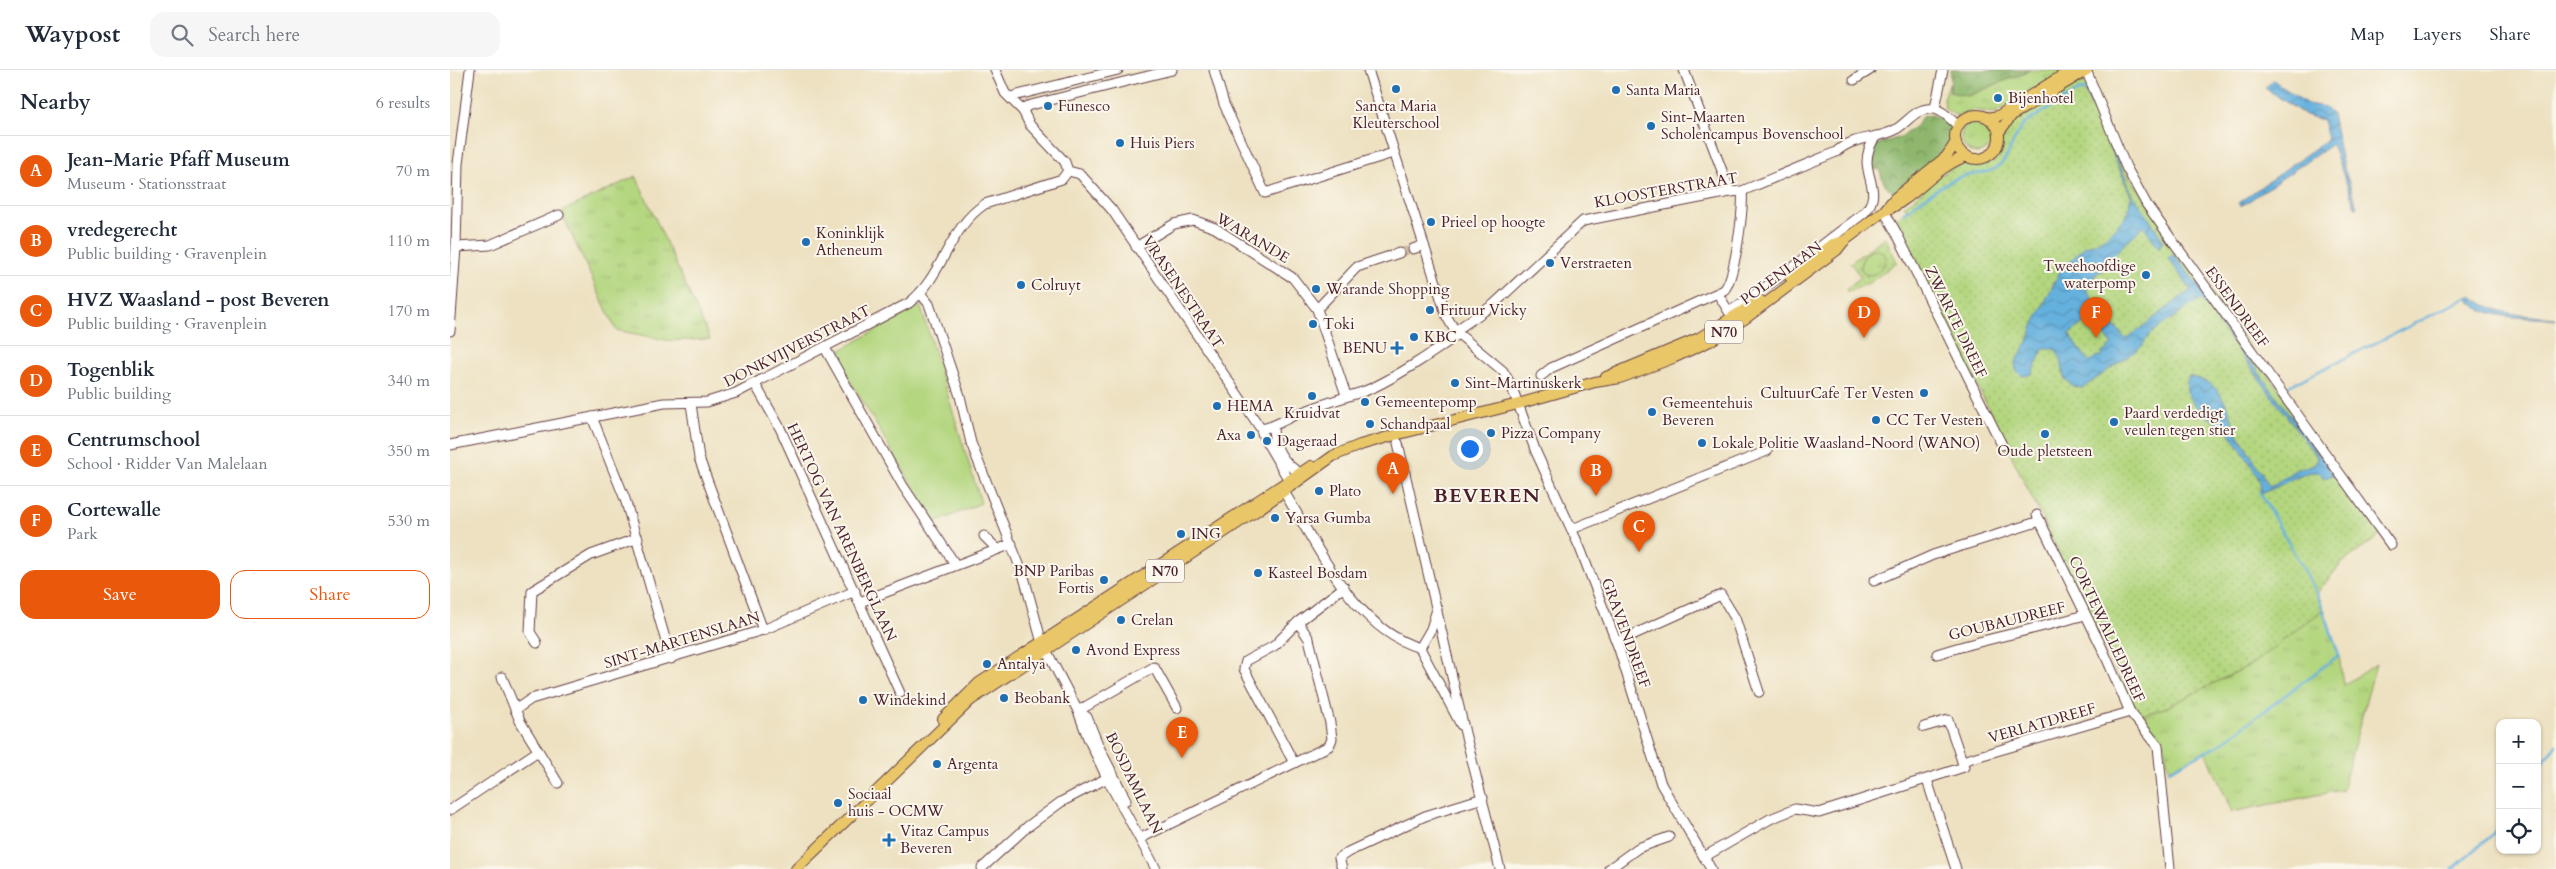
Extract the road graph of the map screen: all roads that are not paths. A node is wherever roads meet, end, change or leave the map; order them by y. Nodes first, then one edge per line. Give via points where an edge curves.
1 (470, 70) edge
2 (995, 70) edge
3 (1118, 70) edge
4 (1172, 70) edge
5 (1214, 70) edge
6 (1368, 70) edge
7 (1684, 70) edge
8 (1870, 70) edge
9 (1943, 70) edge
10 (2071, 70) edge
11 (2086, 70) edge
12 (1854, 80) dead end
13 (1038, 90) junction
14 (1010, 97) junction
15 (1043, 102) junction
16 (1934, 108) junction
17 (1023, 111) junction
18 (1988, 118) junction
19 (1958, 126) junction
20 (1999, 132) junction
21 (1876, 136) junction
22 (1956, 142) junction
23 (1393, 153) junction
24 (1968, 156) junction
25 (1068, 171) junction
26 (1742, 191) junction
27 (1730, 192) junction
28 (1884, 211) junction
29 (559, 215) dead end
30 (1424, 245) junction
31 (456, 247) junction
32 (1136, 247) junction
33 (1413, 249) tunnel mouth
34 (1399, 253) tunnel mouth
35 (920, 293) junction
36 (1718, 294) junction
37 (1317, 310) junction
38 (450, 331) edge
39 (1457, 332) junction
40 (825, 348) junction
41 (1541, 376) dead end
42 (754, 384) junction
43 (1346, 395) junction
44 (691, 404) junction
45 (1518, 404) junction
46 (592, 417) junction
47 (1274, 427) junction
48 (1261, 429) junction
49 (1398, 443) dead end
50 (450, 445) edge
51 (2002, 445) dead end
52 (1767, 451) dead end
53 (1326, 460) junction
54 (1299, 472) junction
55 (1287, 477) dead end
56 (1286, 488) junction
57 (1572, 529) junction
58 (984, 536) dead end
59 (638, 538) junction
60 (1012, 544) junction
61 (2391, 545) dead end
62 (997, 549) junction
63 (954, 564) junction
64 (1874, 581) dead end
65 (1344, 587) junction
66 (855, 591) junction
67 (860, 602) junction
68 (1437, 609) junction
69 (2084, 614) junction
70 (1298, 622) junction
71 (763, 630) junction
72 (1617, 642) junction
73 (537, 643) dead end
74 (1044, 647) junction
75 (1420, 648) junction
76 (1937, 654) dead end
77 (671, 658) junction
78 (502, 676) dead end
79 (1759, 692) dead end
80 (900, 693) dead end
81 (1462, 696) junction
82 (1448, 700) junction
83 (1177, 708) dead end
84 (516, 710) junction
85 (1078, 711) junction
86 (2130, 712) junction
87 (1924, 727) dead end
88 (1465, 733) junction
89 (538, 751) junction
90 (1962, 761) junction
91 (1294, 763) junction
92 (1111, 776) junction
93 (1927, 780) junction
94 (558, 782) dead end
95 (1483, 798) junction
96 (450, 810) edge
97 (1145, 836) junction
98 (1669, 836) dead end
99 (1704, 857) junction
100 (982, 868) edge
101 (796, 869) edge
102 (1156, 869) edge
103 (1162, 869) edge
104 (1342, 869) edge
105 (1500, 869) edge
106 (1609, 869) edge
107 (1711, 869) edge
108 (1956, 869) edge
109 (2170, 869) edge

1 - 31 street via 458,164
2 - 14 street via 1005,94
3 - 13 street
4 - 15 street
5 - 23 street via 1224,104 1265,193
6 - 23 street
7 - 27 street
8 - 12 street
9 - 16 street
10 - 18 main road via 1998,116
11 - 20 main road, N70 via 2012,115
11 - 61 street, ESSENDREEF via 2126,167 2147,205
13 - 14 street
13 - 15 street via 1037,97
14 - 17 street
15 - 17 street via 1027,106
16 - 19 street
16 - 21 street, KLOOSTERSTRAAT via 1919,111 1895,130
17 - 25 street via 1027,121 1065,162
18 - 19 main road via 1972,115
18 - 20 main road
19 - 22 main road
20 - 24 main road, N70 via 1998,144 1991,154 1980,158
21 - 26 street, KLOOSTERSTRAAT via 1846,143 1836,152
21 - 36 street, POLENLAAN via 1867,160 1872,180 1872,201 1864,213 1729,312
22 - 24 main road
22 - 28 main road, POLENLAAN / N70 via 1946,157 1895,198
23 - 30 street
24 - 28 main road, N70 via 1951,164 1900,204
25 - 32 street, VRASENESTRAAT via 1080,174 1090,184
25 - 35 street, DONKVIJVERSTRAAT via 1056,182 984,204 974,211 956,232
26 - 27 street, KLOOSTERSTRAAT
26 - 36 street via 1733,273 1728,286
27 - 39 street, KLOOSTERSTRAAT via 1583,221 1493,305
28 - 45 main road, POLENLAAN / N70 via 1844,241 1832,244 1762,298 1699,338 1595,382
28 - 51 street, ZWARTE DREEF
29 - 31 street via 490,245
30 - 33 street
30 - 39 street via 1445,312
31 - 38 street
32 - 37 street, WARANDE via 1174,224 1193,220 1215,228 1293,278
32 - 48 street, VRASENESTRAAT
34 - 37 street via 1357,267
35 - 40 street, DONKVIJVERSTRAAT via 896,312
35 - 60 street, BOSDAMLAAN via 929,304 960,396 974,450
36 - 41 street via 1551,368
37 - 43 street, WARANDE
39 - 43 street, KLOOSTERSTRAAT via 1385,381 1362,392
39 - 45 street, GRAVENDREEF via 1503,371
40 - 42 street, DONKVIJVERSTRAAT
40 - 63 street via 903,486
42 - 44 street, DONKVIJVERSTRAAT via 721,399
42 - 66 street, HERTOG VAN ARENBERGLAAN via 780,428
43 - 47 street, KLOOSTERSTRAAT via 1292,416
44 - 46 street, DONKVIJVERSTRAAT via 664,403
44 - 71 street via 699,458
45 - 53 main road, N70 via 1378,440
45 - 57 street, GRAVENDREEF
46 - 50 street, DONKVIJVERSTRAAT
46 - 59 street
47 - 48 street
47 - 54 street via 1276,444 1286,464
48 - 55 street, VRASENESTRAAT
49 - 68 street
52 - 57 street
53 - 54 main road, N70
53 - 56 main road, N70
54 - 56 main road, N70
56 - 65 street via 1317,547
56 - 74 main road, N70
57 - 72 street, GRAVENDREEF
58 - 62 street
59 - 73 street via 591,555 532,591 530,632
59 - 77 street
60 - 62 street
60 - 74 street, BOSDAMLAAN
62 - 63 street
63 - 67 street
64 - 69 street, CORTEWALLEDREEF via 1933,555 2039,518
65 - 70 street
65 - 75 street via 1381,630
66 - 67 street, HERTOG VAN ARENBERGLAAN
66 - 71 street, SINT-MARTENSLAAN
67 - 80 street, HERTOG VAN ARENBERGLAAN
68 - 75 street
68 - 81 street
69 - 76 street, GOUBAUDREEF
69 - 86 street, CORTEWALLEDREEF
70 - 91 street via 1309,639 1332,739 1329,746
70 - 91 street via 1274,646 1246,662 1244,668
71 - 77 street, SINT-MARTENSLAAN
72 - 79 street via 1721,595 1735,618
72 - 99 street, GRAVENDREEF via 1661,784
74 - 85 street, BOSDAMLAAN
74 - 101 main road, N70 via 971,700
75 - 82 street
77 - 84 street, SINT-MARTENSLAAN via 531,699
78 - 84 street
81 - 82 street
81 - 88 street
82 - 88 street
83 - 85 street via 1154,668
84 - 89 street
85 - 92 street, BOSDAMLAAN
86 - 90 street, VERLATDREEF
86 - 109 street, CORTEWALLEDREEF via 2153,737 2161,754
87 - 90 street via 1948,720
88 - 95 street
89 - 94 street
89 - 96 street
90 - 93 street, VERLATDREEF via 1964,767
91 - 97 street
92 - 97 street, BOSDAMLAAN
92 - 100 street via 1061,802 1027,826
92 - 102 street, BOSDAMLAAN
93 - 99 street via 1819,813 1794,809
93 - 108 street
95 - 104 street via 1425,816 1348,852 1339,858
95 - 105 street
97 - 103 street, BOSDAMLAAN
98 - 106 street via 1638,848
99 - 107 street, GRAVENDREEF

